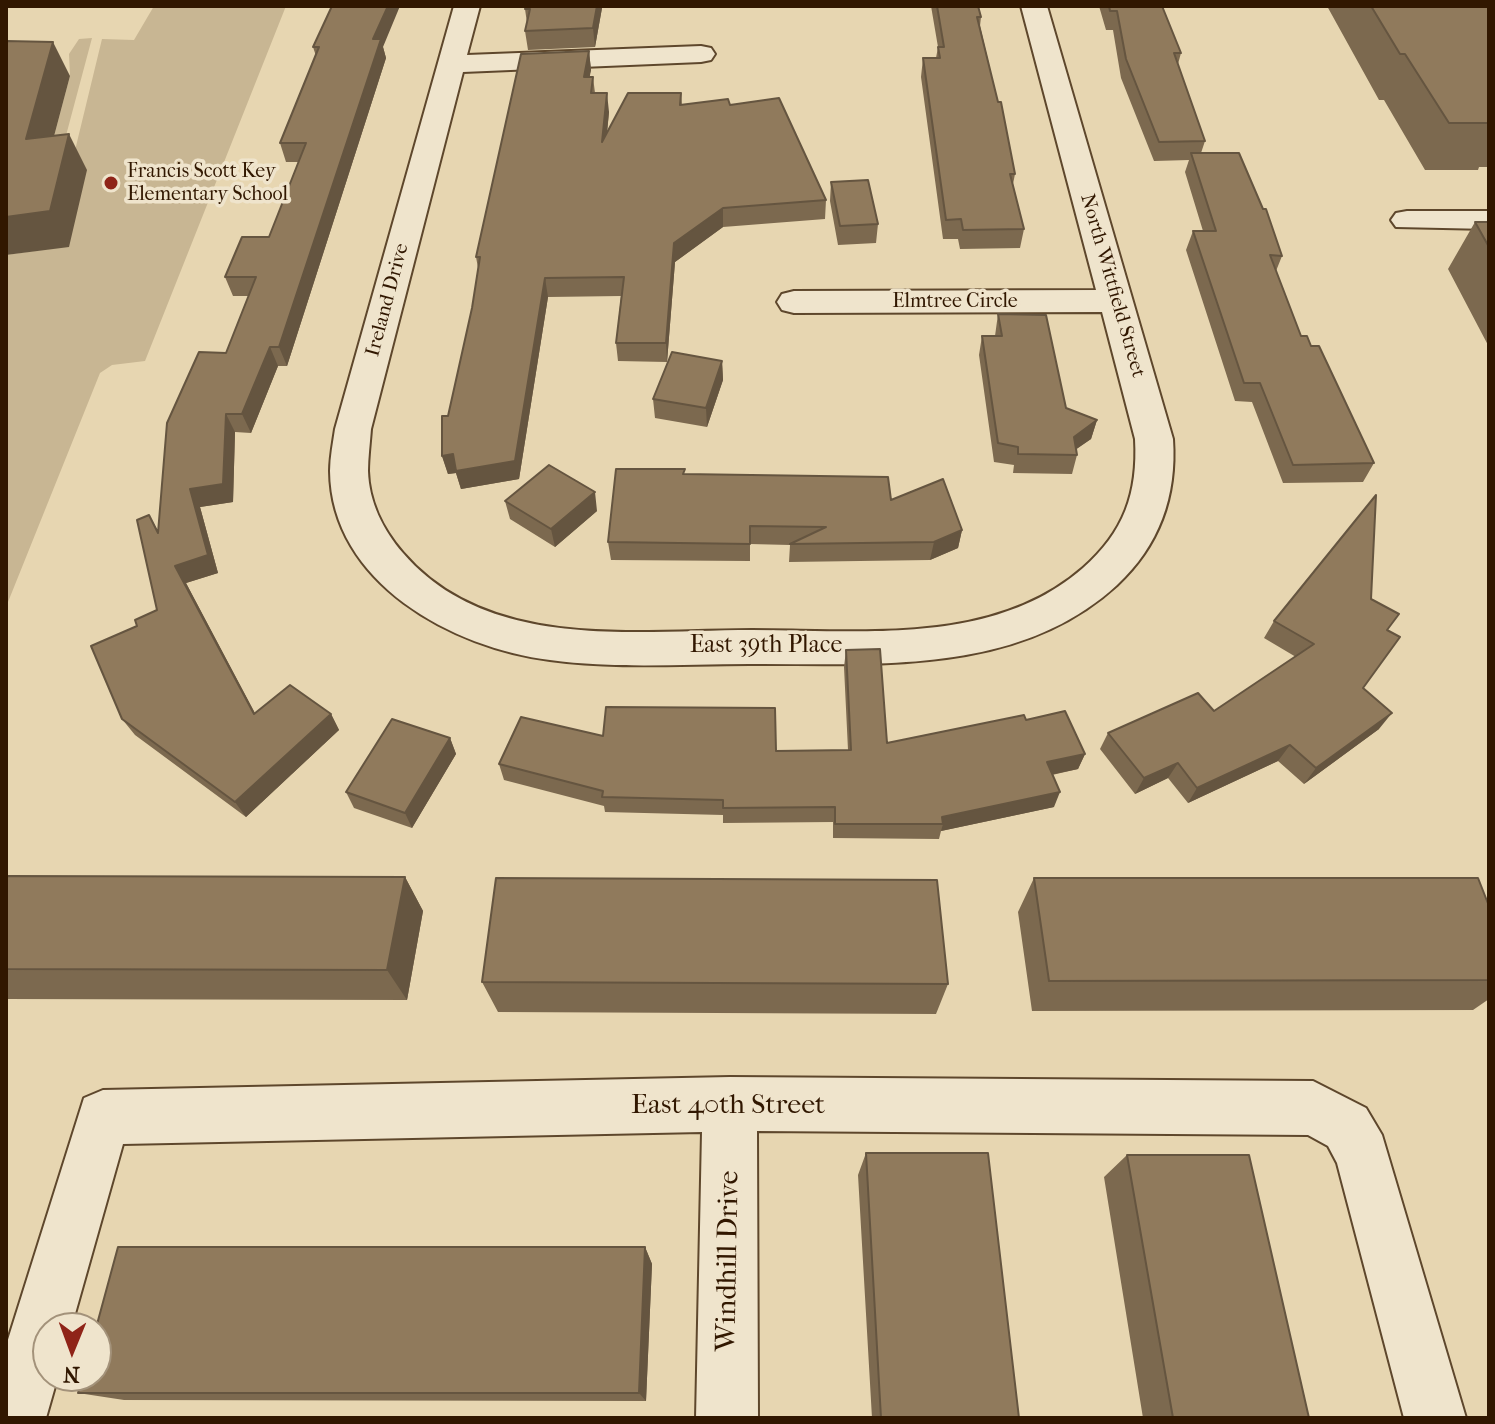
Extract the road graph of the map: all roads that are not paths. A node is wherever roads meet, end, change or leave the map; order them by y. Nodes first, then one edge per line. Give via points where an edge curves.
1 (467, 6) edge
2 (1034, 6) edge
3 (701, 54) dead end
4 (452, 64) junction
5 (1407, 220) dead end
6 (1489, 220) edge
7 (1116, 301) junction
8 (794, 302) dead end
9 (1118, 560) joint
10 (405, 582) joint
11 (730, 1104) junction
12 (15, 1418) edge
13 (727, 1418) edge
14 (1435, 1418) edge

1 - 4 street, Ireland Drive
2 - 7 street, North Wittfield Street
3 - 4 street
4 - 10 street, Ireland Drive via 348,456 351,497 360,523 373,549
5 - 6 street
7 - 8 street, Elmtree Circle
7 - 9 street, North Wittfield Street via 1151,426 1156,466 1143,522
9 - 10 street, East 39th Place via 1082,592 1035,620 980,637 898,646 545,643 468,620
11 - 12 street, East 40th Street via 103,1117
11 - 13 street, Windhill Drive
11 - 14 street, East 40th Street via 1313,1108 1347,1127 1362,1155

